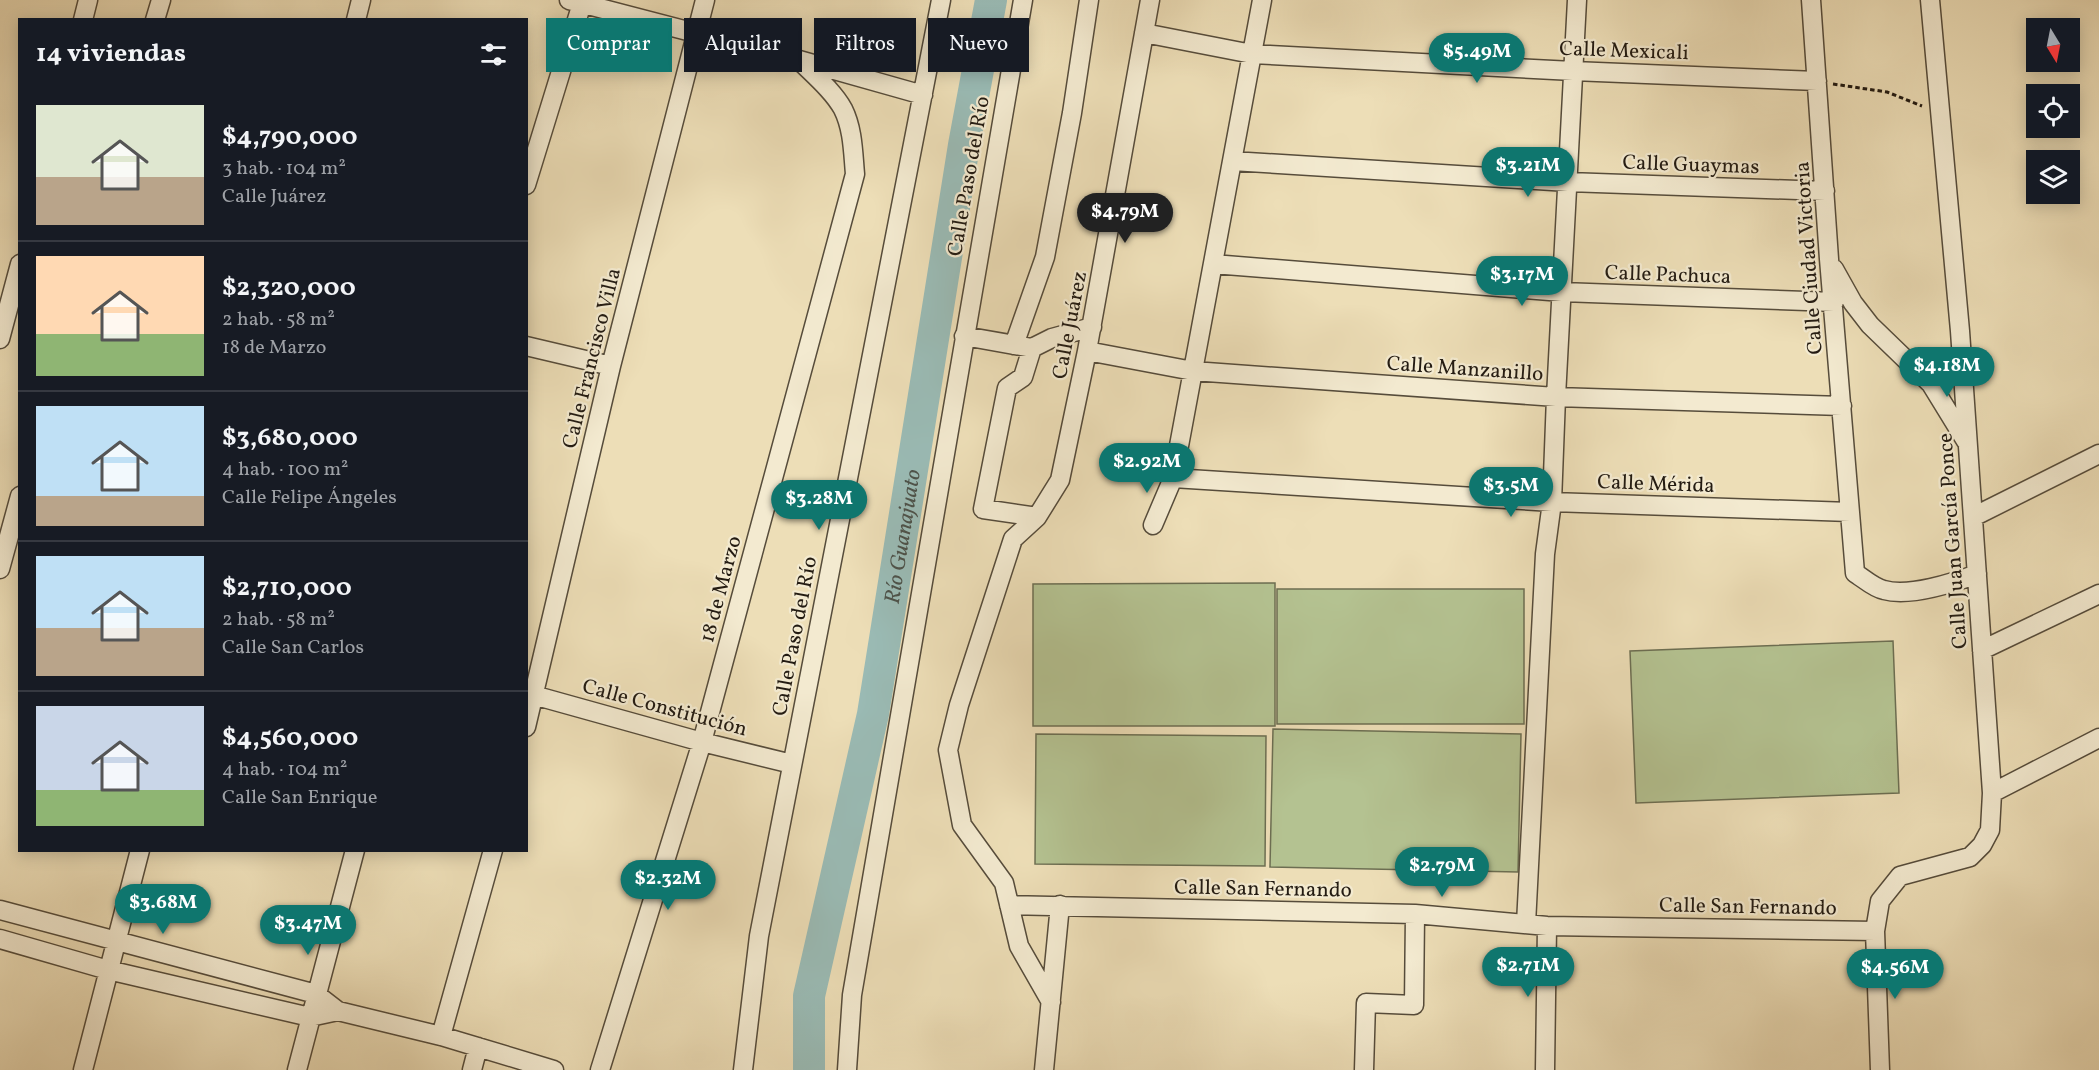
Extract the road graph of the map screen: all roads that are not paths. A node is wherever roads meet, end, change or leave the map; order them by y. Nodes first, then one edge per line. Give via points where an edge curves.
1 (88, 0) edge
2 (161, 0) edge
3 (361, 0) edge
4 (705, 0) edge
5 (941, 0) edge
6 (1023, 0) edge
7 (1089, 0) edge
8 (1150, 0) edge
9 (1262, 0) edge
10 (1577, 0) edge
11 (1811, 0) edge
12 (1930, 0) edge
13 (578, 1) edge
14 (84, 18) edge
15 (156, 18) edge
16 (356, 18) edge
17 (700, 18) edge
18 (684, 29) edge
19 (1144, 33) junction
20 (1252, 54) junction
21 (802, 61) edge
22 (802, 63) edge
23 (1572, 71) junction
24 (687, 72) edge
25 (1817, 81) junction
26 (923, 95) junction
27 (1232, 161) junction
28 (528, 178) edge
29 (1568, 182) junction
30 (1825, 191) junction
31 (1829, 259) junction
32 (1213, 264) junction
33 (18, 272) edge
34 (1562, 292) junction
35 (1834, 302) junction
36 (1092, 327) junction
37 (964, 336) junction
38 (0, 339) edge
39 (1014, 345) junction
40 (528, 346) edge
41 (1032, 348) junction
42 (1087, 351) junction
43 (611, 366) junction
44 (1193, 371) junction
45 (1556, 398) junction
46 (1842, 406) junction
47 (1968, 444) junction
48 (2099, 454) edge
49 (1173, 478) junction
50 (1552, 502) junction
51 (18, 506) edge
52 (1850, 512) junction
53 (1037, 517) junction
54 (1973, 517) junction
55 (1153, 525) dead end
56 (7, 564) edge
57 (1977, 574) junction
58 (2099, 594) edge
59 (1982, 651) junction
60 (531, 694) edge
61 (528, 714) edge
62 (2099, 738) edge
63 (702, 742) junction
64 (792, 764) junction
65 (1992, 793) junction
66 (139, 852) edge
67 (354, 852) edge
68 (491, 852) edge
69 (1009, 905) junction
70 (1060, 905) junction
71 (0, 910) edge
72 (1415, 914) junction
73 (1526, 924) junction
74 (1547, 926) junction
75 (1875, 931) junction
76 (0, 939) edge
77 (117, 941) junction
78 (108, 970) junction
79 (316, 994) junction
80 (1051, 1002) junction
81 (338, 1011) junction
82 (310, 1017) junction
83 (441, 1036) junction
84 (478, 1047) junction
85 (83, 1070) edge
86 (297, 1070) edge
87 (472, 1070) edge
88 (554, 1070) edge
89 (600, 1070) edge
90 (743, 1070) edge
91 (848, 1070) edge
92 (1044, 1070) edge
93 (1364, 1070) edge
94 (1545, 1070) edge
95 (1880, 1070) edge

1 - 14 street
2 - 15 street
3 - 16 street
4 - 17 street, Calle Francisco Villa
5 - 26 street, Calle Paso del Río
6 - 37 street, Calle Paso del Río
7 - 39 street via 1045,257
8 - 19 street, Calle Juárez
9 - 20 street
10 - 23 street
11 - 25 street, Calle Ciudad Victoria
12 - 47 street, Calle Juan García Ponce
13 - 18 street
13 - 28 street
19 - 20 street, Calle Mexicali
19 - 36 street, Calle Juárez
20 - 23 street, Calle Mexicali
20 - 27 street
21 - 26 street
22 - 63 street, 18 de Marzo via 843,109 852,134 855,174
23 - 25 street, Calle Mexicali
23 - 29 street
24 - 43 street, Calle Francisco Villa
25 - 30 street, Calle Ciudad Victoria
26 - 64 street, Calle Paso del Río
27 - 29 street, Calle Guaymas
27 - 32 street
29 - 30 street, Calle Guaymas
29 - 34 street
30 - 31 street, Calle Ciudad Victoria
31 - 35 street, Calle Ciudad Victoria
31 - 47 street via 1853,303 1870,325 1931,384
32 - 34 street, Calle Pachuca
32 - 44 street
33 - 38 street
34 - 35 street, Calle Pachuca
34 - 45 street
35 - 46 street, Calle Ciudad Victoria
36 - 41 street
36 - 42 street, Calle Juárez
37 - 39 street
37 - 91 street, Calle Paso del Río via 852,995
39 - 41 street
40 - 43 street
41 - 53 street via 1023,378 1007,388 983,509
42 - 44 street, Calle Manzanillo
42 - 53 street, Calle Juárez via 1060,480
43 - 60 street, Calle Francisco Villa
44 - 45 street, Calle Manzanillo
44 - 49 street
45 - 46 street, Calle Manzanillo
45 - 50 street
46 - 52 street, Calle Ciudad Victoria
47 - 54 street, Calle Juan García Ponce
48 - 54 street
49 - 50 street, Calle Mérida
49 - 55 street
50 - 52 street, Calle Mérida
50 - 73 street via 1545,554
51 - 56 street
52 - 57 street, Calle Ciudad Victoria via 1855,573 1882,590 1949,585
53 - 69 street via 1013,538 948,750 962,825 1004,883
54 - 57 street, Calle Juan García Ponce
57 - 59 street, Calle Juan García Ponce
58 - 59 street
59 - 65 street, Calle Juan García Ponce
60 - 61 street, Calle Francisco Villa
60 - 63 street, Calle Constitución
62 - 65 street
63 - 64 street, Calle Constitución
63 - 89 street, 18 de Marzo
64 - 90 street, Calle Paso del Río via 759,936
65 - 75 street, Calle Juan García Ponce via 1990,830 1982,845 1970,857 1900,876 1880,901
66 - 77 street
67 - 79 street
68 - 83 street
69 - 70 street, Calle San Fernando
69 - 80 street via 1019,946
70 - 72 street, Calle San Fernando
70 - 80 street
71 - 77 street
72 - 73 street, Calle San Fernando
72 - 93 street via 1414,1005 1366,1003
73 - 74 street, Calle San Fernando
74 - 75 street, Calle San Fernando
74 - 94 street
75 - 95 street, Calle Juan García Ponce
76 - 78 street
77 - 78 street
77 - 79 street
78 - 82 street
78 - 85 street
79 - 81 street
79 - 82 street
80 - 92 street
81 - 82 street
81 - 83 street
82 - 86 street
83 - 84 street
84 - 87 street
84 - 88 street

